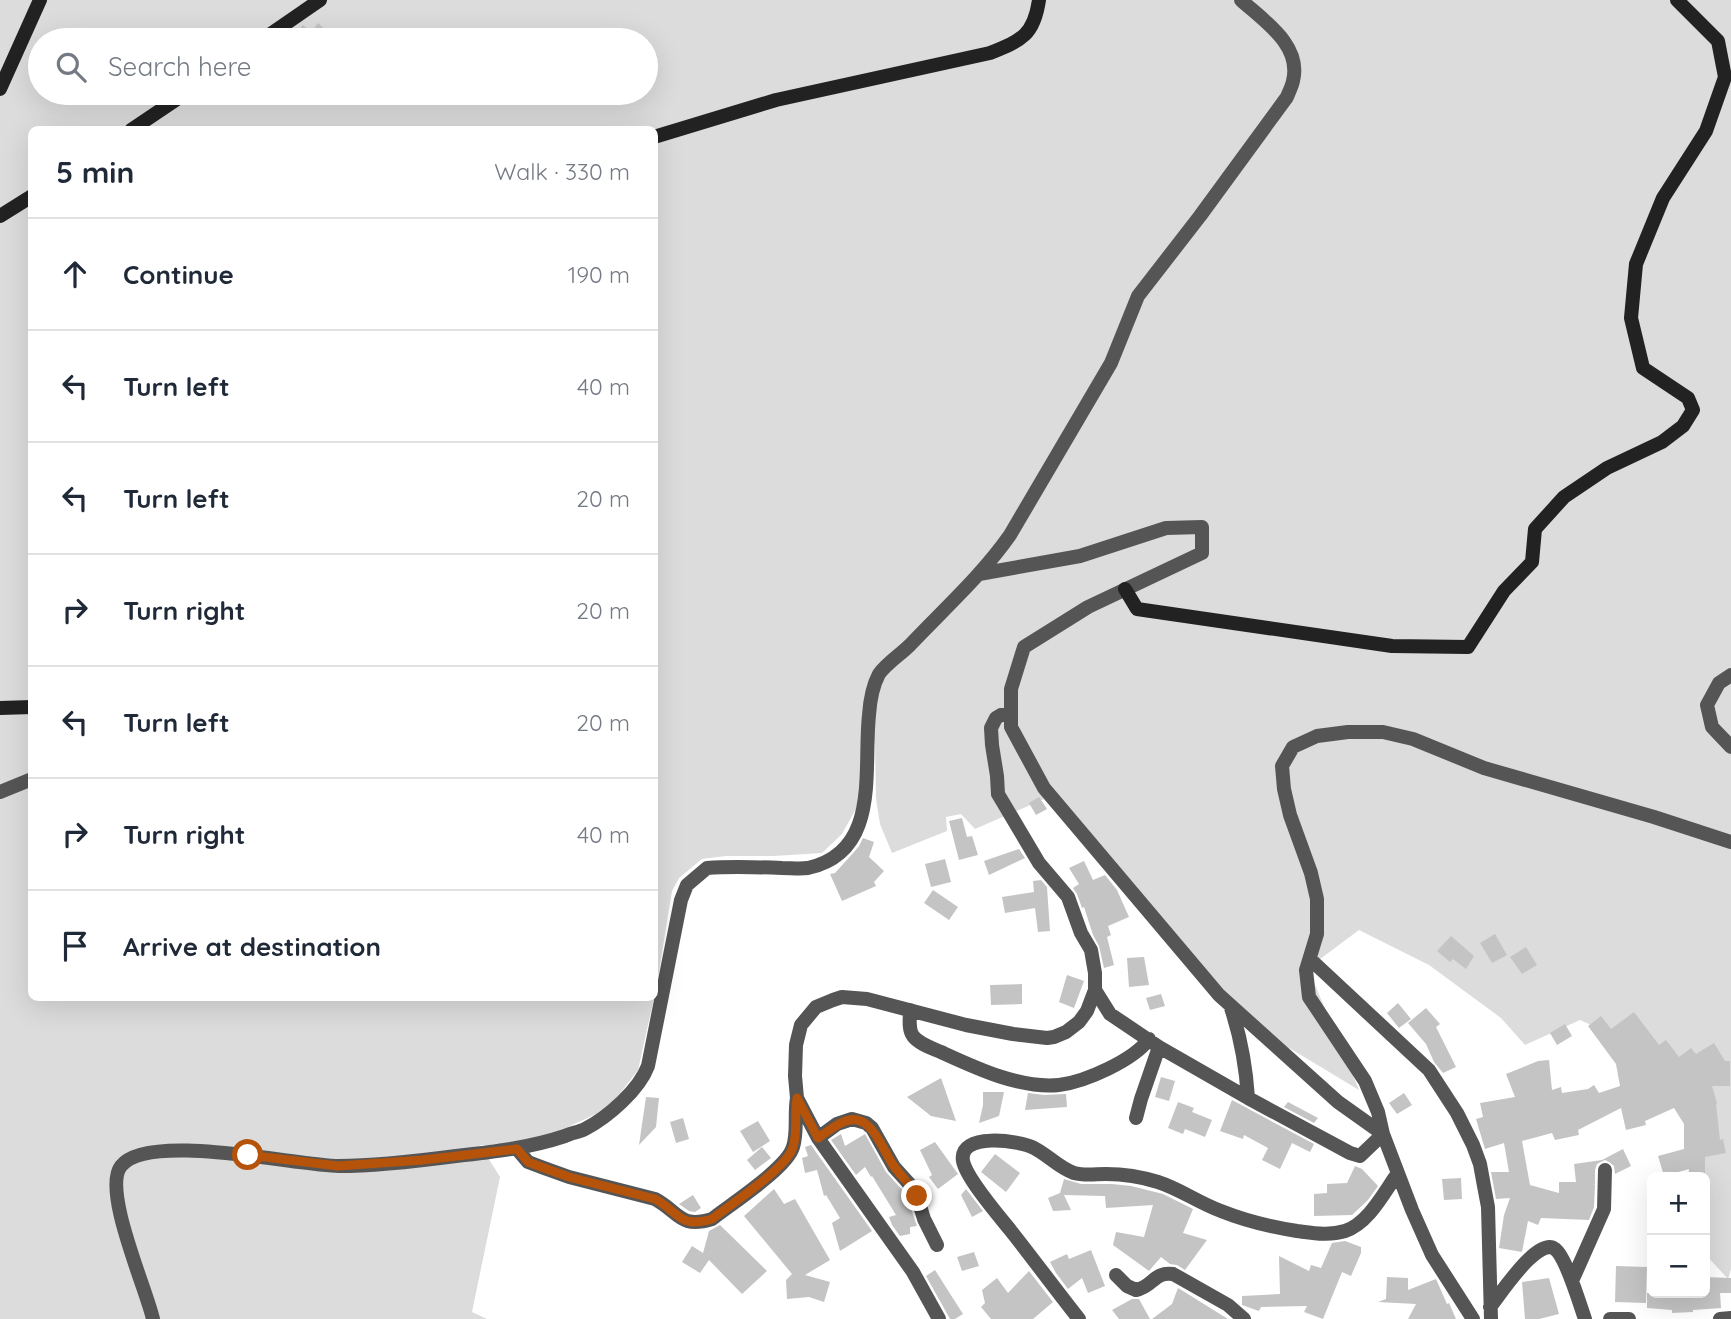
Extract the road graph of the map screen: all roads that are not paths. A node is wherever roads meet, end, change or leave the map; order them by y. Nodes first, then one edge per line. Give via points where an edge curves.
1 (40, 0) edge
2 (320, 0) edge
3 (1039, 0) edge
4 (1241, 0) edge
5 (1677, 0) edge
6 (279, 28) edge
7 (0, 89) edge
8 (168, 105) edge
9 (137, 126) edge
10 (658, 135) edge
11 (28, 198) edge
12 (0, 216) edge
13 (979, 574) junction
14 (1125, 589) junction
15 (1731, 675) edge
16 (28, 707) edge
17 (0, 708) edge
18 (1011, 714) junction
19 (1731, 747) edge
20 (28, 781) edge
21 (0, 792) edge
22 (1731, 842) edge
23 (1310, 959) junction
24 (1095, 990) junction
25 (1230, 1007) junction
26 (910, 1010) junction
27 (1154, 1043) junction
28 (797, 1098) junction
29 (1248, 1098) junction
30 (1136, 1118) dead end
31 (1383, 1134) junction
32 (818, 1138) junction
33 (517, 1149) junction
34 (1605, 1170) dead end
35 (1398, 1173) junction
36 (937, 1245) dead end
37 (1116, 1275) dead end
38 (1572, 1281) junction
39 (1490, 1313) edge
40 (1731, 1318) edge
41 (153, 1319) edge
42 (939, 1319) edge
43 (1079, 1319) edge
44 (1244, 1319) edge
45 (1473, 1319) edge
46 (1586, 1319) edge
47 (1610, 1319) edge
48 (1629, 1319) edge
49 (1720, 1319) edge

1 - 7 street
2 - 6 street
3 - 10 street via 1031,29 990,53 776,100
4 - 13 street via 1287,44 1294,61 1287,97 1138,296 1111,363 1010,535
5 - 14 street via 1718,41 1725,78 1706,131 1663,198 1636,264 1631,318 1643,368 1688,398 1693,410 1683,426 1564,497 1535,529 1532,562 1504,591 1468,647 1392,646 1137,609
8 - 9 street
11 - 12 street
13 - 14 street via 1080,556 1166,528 1202,527 1202,553
13 - 33 street via 881,672 873,686 865,805 850,844 820,865 804,869 708,867 687,885 643,1079 609,1113 585,1129
14 - 18 street via 1024,647 1011,689
15 - 19 street via 1719,683 1707,705 1712,727
16 - 17 street
18 - 24 street via 996,718 991,728 998,794 1039,863 1068,897 1091,950
18 - 25 street via 1011,727 1044,788
20 - 21 street
22 - 23 street via 1484,768 1413,738 1382,732 1317,736 1293,747 1283,766 1290,815 1317,899 1317,934
23 - 31 street via 1306,970 1309,997 1365,1081
23 - 39 street via 1429,1070 1457,1113 1473,1145 1484,1186
24 - 26 street via 1079,1022 1061,1035 1047,1038
24 - 27 street via 1110,1014
25 - 29 street via 1241,1042
25 - 31 street
26 - 27 street via 911,1031 918,1041 994,1075 1043,1085 1083,1079
26 - 28 street via 842,997 816,1007 801,1025 796,1045
27 - 29 street
27 - 30 street
28 - 32 street
28 - 33 street via 789,1156 712,1219 701,1222 678,1217 655,1199 528,1162
29 - 31 street via 1360,1156
31 - 35 street
32 - 36 street via 852,1119 872,1128 917,1196
32 - 42 street via 913,1272
33 - 41 street via 338,1166 208,1151 162,1152 130,1159 120,1167 116,1197
34 - 38 street via 1604,1209
35 - 43 street via 1358,1223 1346,1231 1317,1234 1262,1225 1157,1182 1122,1174 1074,1173 1018,1143 976,1142 967,1147 963,1163 970,1175
35 - 45 street via 1432,1255
37 - 44 street via 1136,1290 1146,1288 1158,1276 1172,1275 1228,1305
38 - 39 street via 1554,1248 1542,1248 1531,1256
38 - 46 street
40 - 49 street
47 - 48 street

